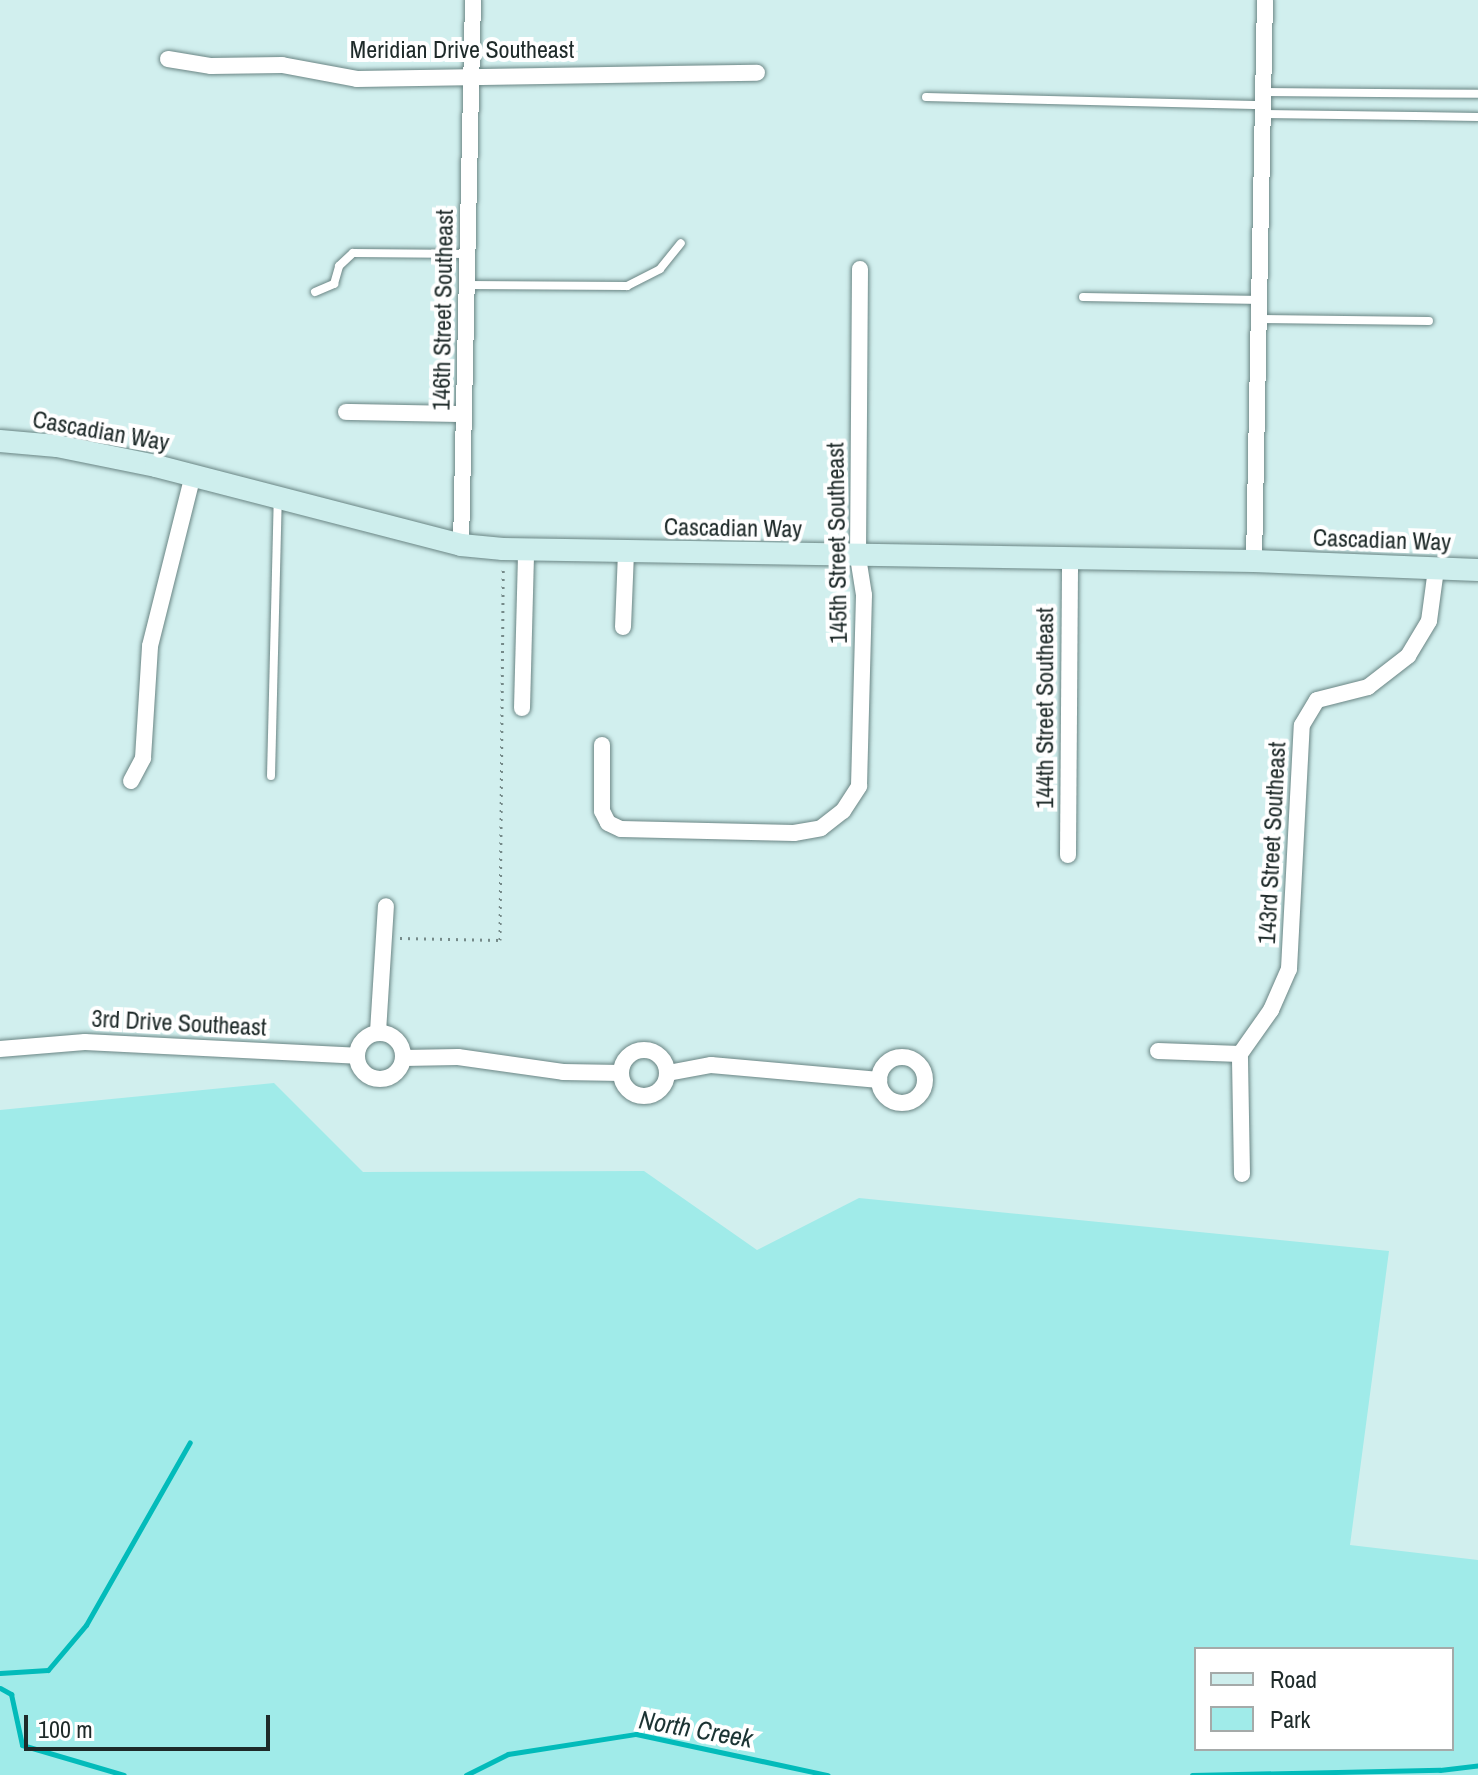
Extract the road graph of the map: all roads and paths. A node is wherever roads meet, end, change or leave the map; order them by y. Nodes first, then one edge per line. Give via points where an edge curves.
1 (473, 0) edge
2 (1265, 0) edge
3 (168, 59) dead end
4 (757, 73) dead end
5 (472, 75) junction
6 (1478, 94) edge
7 (926, 97) dead end
8 (1264, 104) junction
9 (1478, 117) edge
10 (681, 243) dead end
11 (468, 254) junction
12 (860, 269) dead end
13 (467, 285) junction
14 (315, 292) dead end
15 (1083, 297) dead end
16 (1262, 300) junction
17 (1261, 319) junction
18 (1429, 321) dead end
19 (346, 412) dead end
20 (464, 414) junction
21 (0, 441) edge
22 (193, 475) junction
23 (278, 497) junction
24 (461, 545) junction
25 (514, 550) junction
26 (626, 553) junction
27 (858, 556) junction
28 (1070, 561) junction
29 (1254, 561) junction
30 (1436, 569) junction
31 (1478, 570) edge
32 (623, 627) dead end
33 (522, 708) dead end
34 (602, 745) dead end
35 (271, 776) dead end
36 (131, 781) dead end
37 (1068, 855) dead end
38 (386, 906) dead end
39 (380, 937) junction
40 (378, 1032) junction
41 (0, 1049) edge
42 (1158, 1051) dead end
43 (1240, 1054) junction
44 (357, 1056) junction
45 (404, 1058) junction
46 (621, 1073) junction
47 (668, 1073) junction
48 (879, 1080) dead end
49 (1242, 1174) dead end

1 - 5 street, 146th Street Southeast
2 - 8 street
3 - 5 street, Meridian Drive Southeast via 211,66 282,65 357,79
4 - 5 street, Meridian Drive Southeast
5 - 11 street, 146th Street Southeast
6 - 8 lane
7 - 8 lane
8 - 9 lane
8 - 16 street
10 - 13 lane via 660,269 627,286
11 - 13 street, 146th Street Southeast
11 - 14 lane via 353,253 339,266 334,284
12 - 27 street, 145th Street Southeast
13 - 20 street, 146th Street Southeast
15 - 16 lane
16 - 17 street
17 - 18 lane
17 - 29 street
19 - 20 street
20 - 24 street, 146th Street Southeast
21 - 22 street, Cascadian Way via 57,446
22 - 23 street, Cascadian Way
22 - 36 street via 150,646 143,758
23 - 24 street, Cascadian Way
23 - 35 lane
24 - 25 street, Cascadian Way
25 - 26 street, Cascadian Way
25 - 33 street
25 - 39 path via 500,940
26 - 27 street, Cascadian Way
26 - 32 street
27 - 28 street, Cascadian Way
27 - 34 street, 145th Street Southeast via 864,595 859,786 843,811 821,828 794,833 621,829 608,823 602,811
28 - 29 street, Cascadian Way
28 - 37 street, 144th Street Southeast
29 - 30 street, Cascadian Way
30 - 31 street, Cascadian Way
30 - 43 street, 143rd Street Southeast via 1429,621 1408,656 1368,687 1317,700 1302,725 1289,969 1271,1010
38 - 39 street
39 - 40 street
40 - 44 street via 360,1043
40 - 45 street via 393,1037
41 - 44 street, 3rd Drive Southeast via 85,1042
42 - 43 street
43 - 49 street
44 - 45 street via 362,1071 375,1079 390,1077
45 - 46 street via 458,1057 563,1072
46 - 47 street via 625,1059 644,1050 657,1054
46 - 47 street via 632,1093 648,1096 662,1088
47 - 48 street via 711,1065

